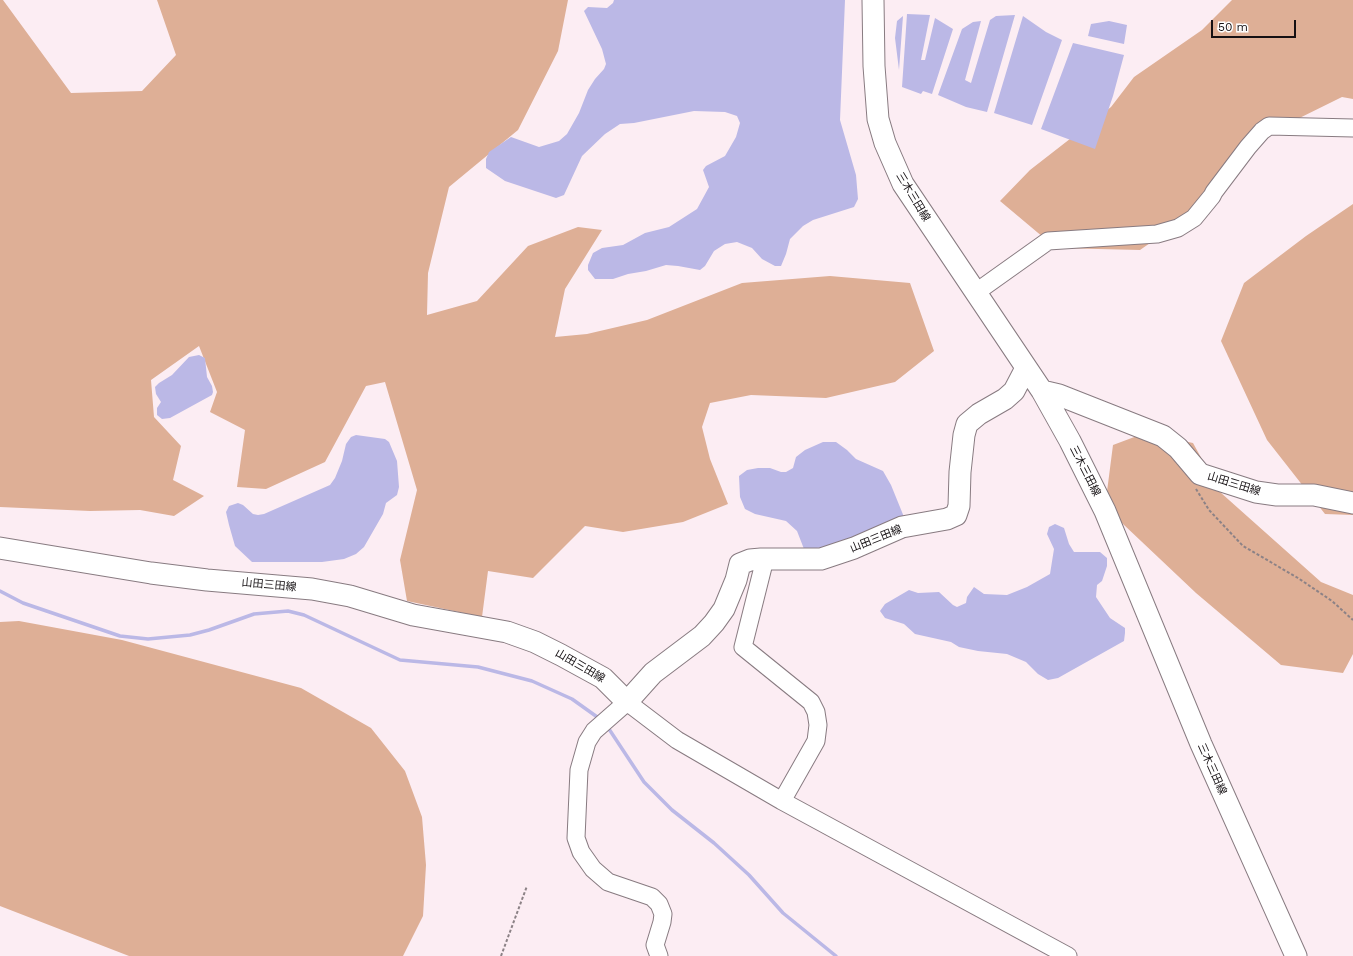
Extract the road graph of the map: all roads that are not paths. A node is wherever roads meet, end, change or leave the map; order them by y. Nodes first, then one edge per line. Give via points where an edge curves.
1 (873, 0) edge
2 (1353, 128) edge
3 (975, 293) junction
4 (1026, 368) junction
5 (1042, 391) junction
6 (1353, 503) edge
7 (0, 548) edge
8 (765, 559) junction
9 (627, 702) junction
10 (782, 801) junction
11 (659, 956) edge
12 (1068, 956) edge
13 (1296, 956) edge

1 - 3 main road, 三木三田線 via 878,119 885,143 903,184
2 - 3 street via 1269,126 1262,130 1248,147 1194,218 1178,228 1157,234 1048,242
3 - 4 main road, 三木三田線
4 - 5 main road, 三木三田線
4 - 8 main road, 山田三田線 via 1014,391 967,424 956,515 902,527 821,559
5 - 6 main road, 山田三田線 via 1059,395 1163,436 1178,448 1200,474 1256,492 1314,495
5 - 13 main road, 三木三田線 via 1105,511 1201,744
7 - 9 main road, 山田三田線 via 151,573 312,589 350,596 414,615 507,632 535,642 603,678
8 - 9 main road, 山田三田線 via 740,564 724,609 714,623 702,636 653,673
8 - 10 street via 743,647 811,702 818,725 816,741
9 - 10 street via 676,740
9 - 11 street via 594,731 587,742 579,770 576,838 581,852 593,869 608,882 652,897 659,904 663,914 655,945
10 - 12 street

